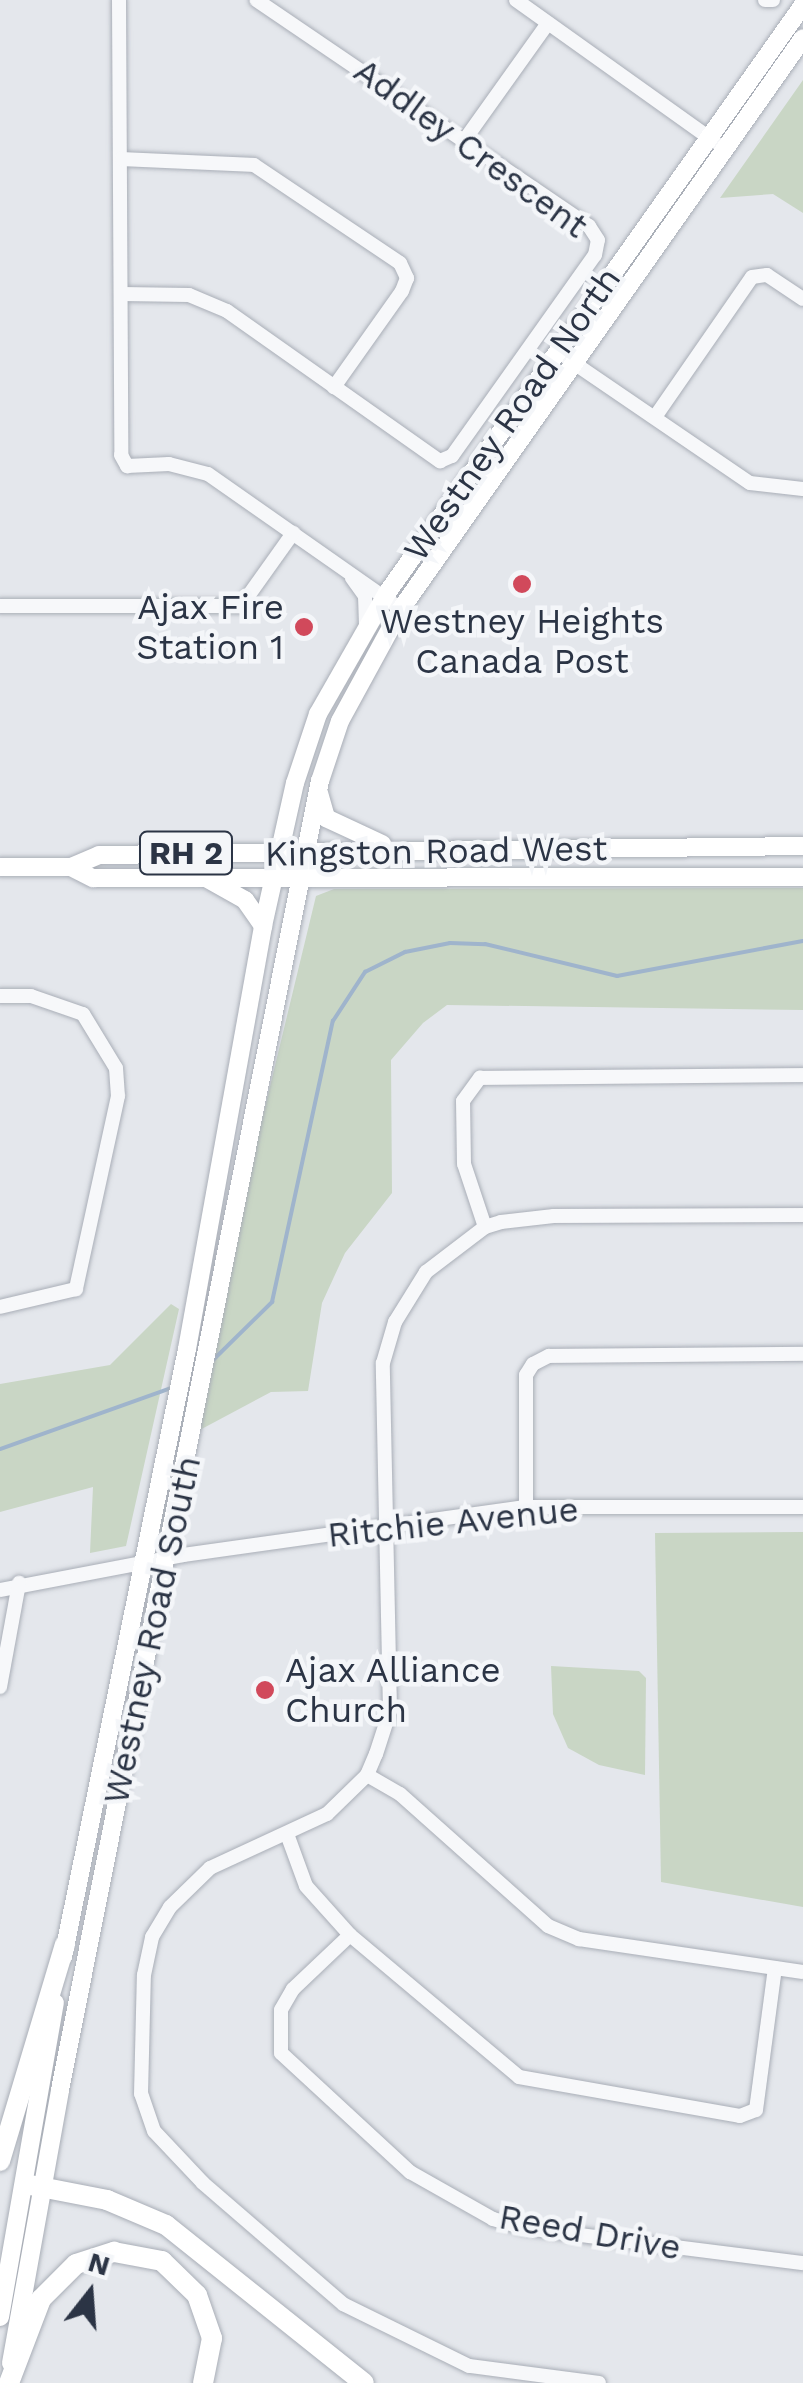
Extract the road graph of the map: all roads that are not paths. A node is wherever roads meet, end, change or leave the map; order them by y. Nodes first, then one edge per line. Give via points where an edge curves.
1 (120, 0) edge
2 (257, 0) edge
3 (516, 0) edge
4 (766, 0) edge
5 (773, 0) edge
6 (803, 5) edge
7 (548, 23) junction
8 (803, 38) edge
9 (466, 138) junction
10 (708, 138) junction
11 (726, 148) junction
12 (122, 160) junction
13 (122, 294) junction
14 (803, 299) edge
15 (557, 352) junction
16 (574, 363) junction
17 (334, 387) junction
18 (655, 416) junction
19 (500, 434) junction
20 (516, 445) junction
21 (803, 490) edge
22 (293, 533) junction
23 (349, 573) junction
24 (387, 593) junction
25 (0, 606) edge
26 (401, 609) junction
27 (366, 624) junction
28 (318, 786) junction
29 (803, 846) edge
30 (402, 850) junction
31 (305, 852) junction
32 (279, 853) junction
33 (70, 867) junction
34 (0, 868) edge
35 (203, 876) junction
36 (274, 876) junction
37 (300, 877) junction
38 (803, 877) edge
39 (263, 926) junction
40 (0, 996) edge
41 (803, 1075) edge
42 (803, 1215) edge
43 (484, 1227) junction
44 (0, 1307) edge
45 (803, 1354) edge
46 (803, 1507) edge
47 (526, 1508) junction
48 (384, 1530) junction
49 (164, 1559) junction
50 (142, 1565) junction
51 (19, 1583) junction
52 (0, 1590) edge
53 (0, 1687) edge
54 (367, 1775) junction
55 (287, 1834) junction
56 (350, 1935) junction
57 (65, 1945) junction
58 (776, 1968) junction
59 (803, 1972) edge
60 (0, 2161) edge
61 (35, 2185) junction
62 (803, 2263) edge
63 (0, 2317) edge
64 (9, 2383) edge
65 (203, 2383) edge
66 (364, 2383) edge
67 (599, 2383) edge

1 - 12 street
2 - 9 street, Addley Crescent
3 - 7 street
4 - 5 street
6 - 10 main road, Westney Road North
7 - 9 street
7 - 10 street
8 - 11 main road, Westney Road North
9 - 17 street, Addley Crescent via 589,226 598,240 595,255 452,456 440,461 422,451
10 - 11 street
10 - 15 main road, Westney Road North
11 - 16 main road, Westney Road North
12 - 13 street
12 - 17 street via 254,164 400,263 407,278 402,292
13 - 17 street, Addley Crescent via 189,295 227,311
13 - 22 street via 121,455 127,466 169,464 208,474
14 - 18 street via 767,275 752,277
15 - 16 street
15 - 19 main road, Westney Road North
16 - 18 street
16 - 20 main road, Westney Road North
18 - 21 street via 750,483
19 - 20 main road
19 - 24 main road, Westney Road North
20 - 26 main road, Westney Road North
22 - 23 street
22 - 25 street via 241,606
23 - 24 street
23 - 27 street via 365,596
24 - 26 street
24 - 27 main road, Westney Road North
26 - 28 main road, Westney Road North via 340,721
27 - 32 main road, Westney Road North via 318,714
28 - 30 main road via 326,818
28 - 31 main road, Westney Road North
29 - 30 main road, Kingston Road West / RH 2
30 - 31 main road, Kingston Road West / RH 2
31 - 32 main road, Kingston Road West / RH 2
31 - 37 main road, Westney Road North
32 - 33 main road, Kingston Road West / RH 2 via 100,855
32 - 36 main road, Westney Road South
33 - 34 main road, Kingston Road West / RH 2
33 - 35 main road, Kingston Road West / RH 2 via 93,878
35 - 36 main road, Kingston Road West / RH 2
35 - 39 main road via 245,900
36 - 37 main road, Kingston Road West / RH 2
36 - 39 main road, Westney Road South
37 - 38 main road, Kingston Road West / RH 2
37 - 49 main road, Westney Road South
39 - 50 main road, Westney Road South
40 - 44 street via 30,996 83,1014 116,1068 118,1096 76,1288
41 - 43 street via 480,1078 463,1101 464,1164
42 - 43 street via 554,1216
43 - 48 street via 426,1272 395,1322 384,1364
45 - 47 street via 549,1356 533,1364 526,1375
46 - 47 street, Ritchie Avenue
47 - 48 street, Ritchie Avenue
48 - 49 street, Ritchie Avenue
48 - 54 street via 390,1711
49 - 50 street, Ritchie Avenue
49 - 61 main road, Westney Road South
50 - 51 street, Ritchie Avenue
50 - 57 main road, Westney Road South
51 - 52 street, Ritchie Avenue
51 - 53 street
54 - 55 street via 327,1814
54 - 58 street via 400,1794 548,1926 579,1939
55 - 56 street via 306,1886
55 - 67 street via 210,1868 152,1937 138,2062 154,2131 203,2183 343,2304 470,2366
56 - 58 street via 519,2076 740,2116 756,2110
56 - 62 street, Reed Drive via 280,2010 281,2053 410,2172 492,2219 525,2228
57 - 60 highway
57 - 61 main road, Westney Road South
58 - 59 street
61 - 63 main road, Westney Road South
61 - 64 main road, Westney Road South
61 - 66 highway via 108,2200 166,2225 332,2364
64 - 65 highway via 41,2299 76,2264 114,2252 162,2261 197,2295 212,2338

